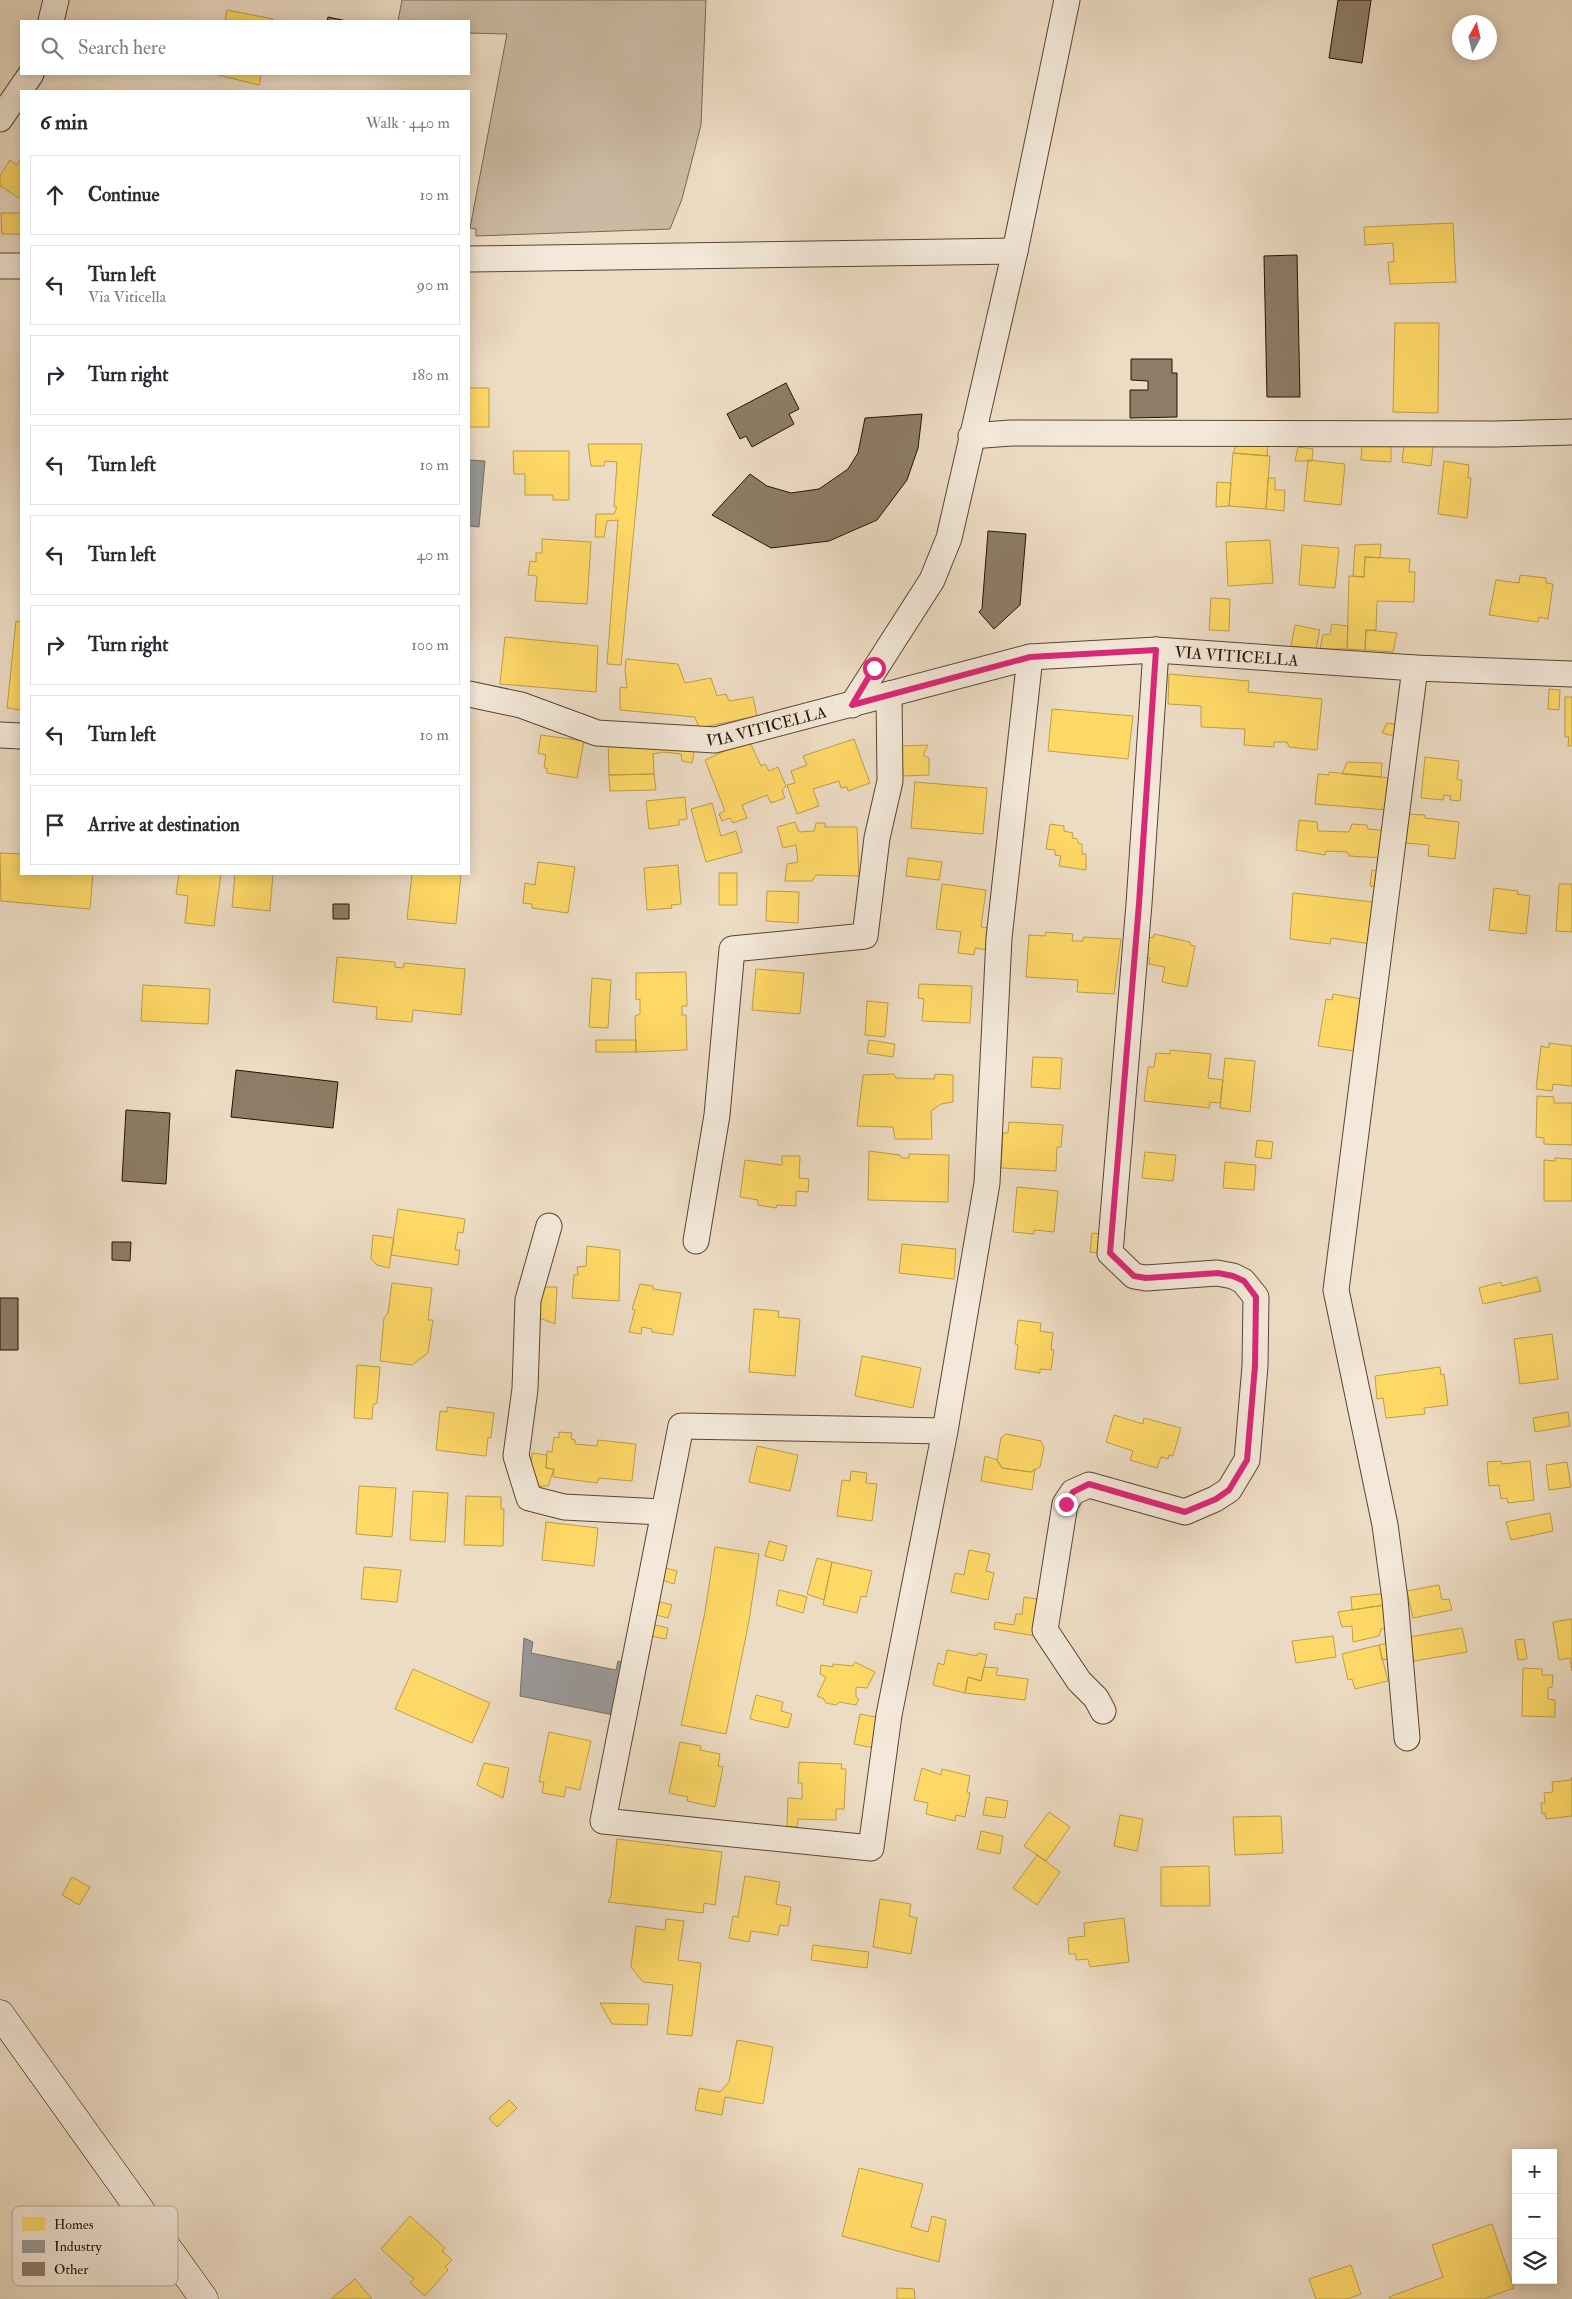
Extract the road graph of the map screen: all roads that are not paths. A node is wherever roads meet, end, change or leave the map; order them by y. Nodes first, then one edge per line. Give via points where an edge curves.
1 (56, 0) edge
2 (1067, 0) edge
3 (51, 20) edge
4 (29, 75) edge
5 (0, 119) edge
6 (1015, 251) junction
7 (470, 259) edge
8 (0, 266) edge
9 (20, 266) edge
10 (1572, 432) edge
11 (972, 436) junction
12 (1156, 650) junction
13 (1030, 657) junction
14 (1415, 668) junction
15 (1572, 674) edge
16 (470, 694) edge
17 (889, 694) junction
18 (852, 705) junction
19 (0, 735) edge
20 (20, 736) edge
21 (549, 1226) dead end
22 (696, 1241) dead end
23 (945, 1431) junction
24 (662, 1512) junction
25 (1103, 1711) dead end
26 (1407, 1738) dead end
27 (0, 2014) edge
28 (137, 2206) edge
29 (178, 2263) edge
30 (204, 2299) edge

1 - 3 street
2 - 6 street
4 - 5 street
6 - 7 street
6 - 11 street
8 - 9 street
10 - 11 street via 1011,433
11 - 18 street via 949,538 932,580
12 - 13 street, VIA VITICELLA
12 - 14 street, VIA VITICELLA
12 - 25 street via 1110,1253 1134,1276 1218,1273 1244,1281 1256,1297 1255,1366 1247,1460 1229,1490 1185,1512 1089,1484 1073,1492 1066,1504 1046,1630
13 - 17 street, VIA VITICELLA
13 - 23 street via 1000,938 987,1183
14 - 15 street, VIA VITICELLA
14 - 26 street via 1336,1290 1385,1525
16 - 18 street, VIA VITICELLA via 521,705 597,733 715,740
17 - 18 street, VIA VITICELLA
17 - 22 street via 890,780 876,838 865,936 732,948 717,1115
19 - 20 street
21 - 24 street via 528,1300 525,1389 516,1456 529,1498 564,1508
23 - 24 street via 681,1426
23 - 24 street via 889,1715 871,1848 603,1821
27 - 28 main road
29 - 30 main road

